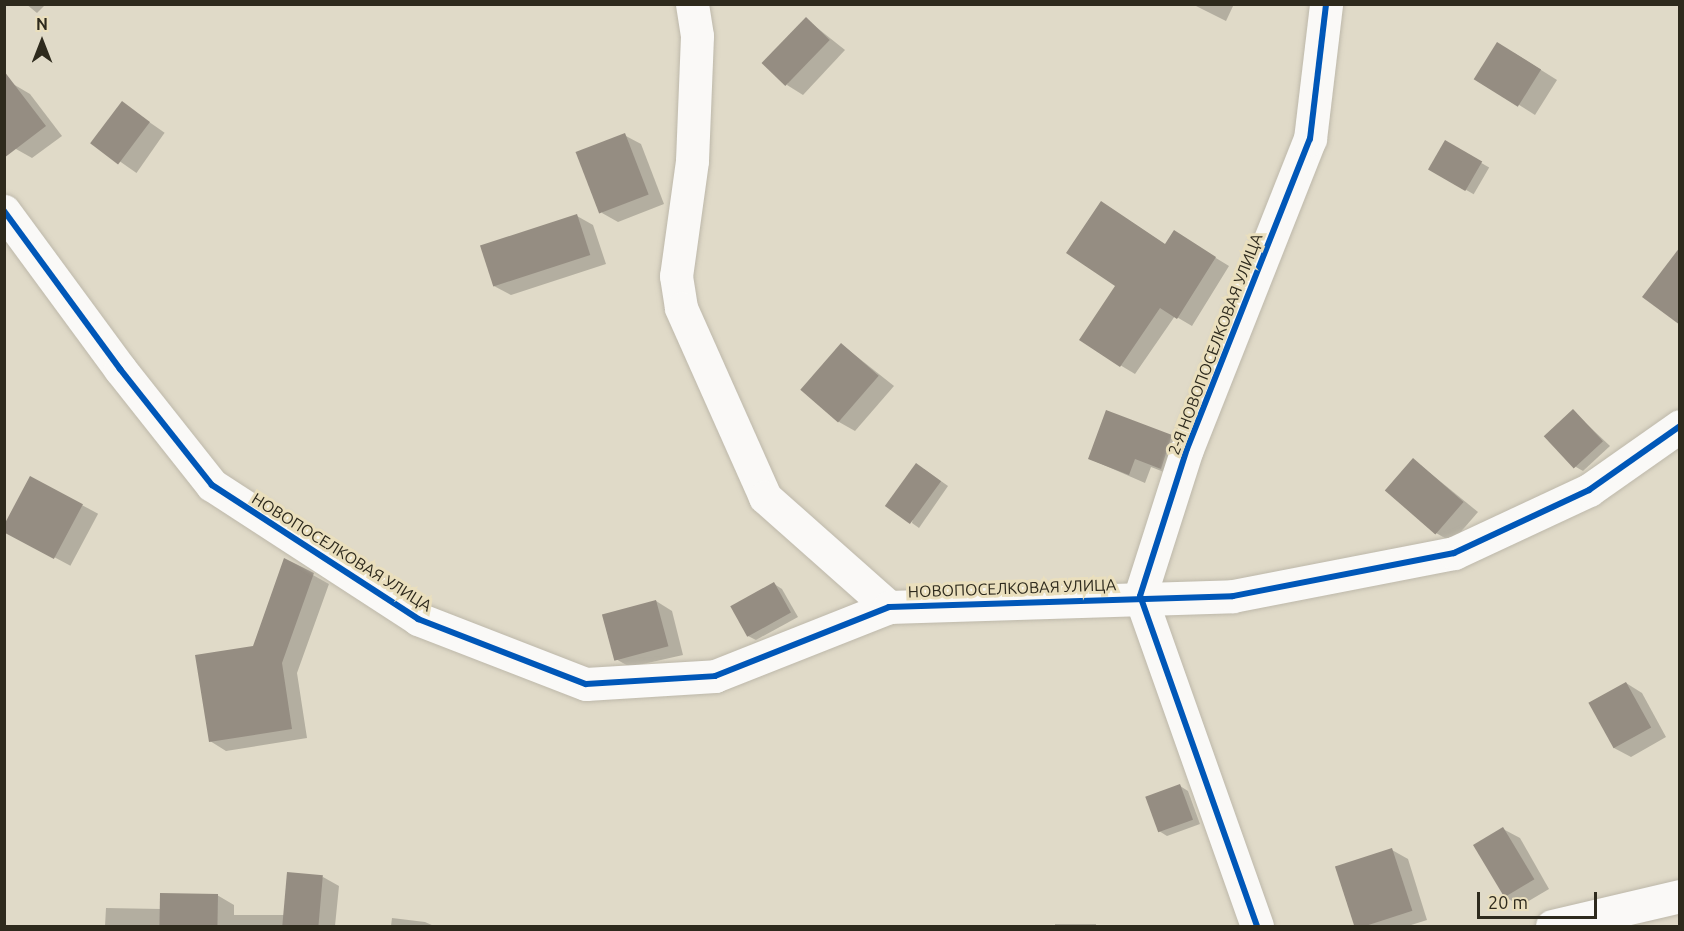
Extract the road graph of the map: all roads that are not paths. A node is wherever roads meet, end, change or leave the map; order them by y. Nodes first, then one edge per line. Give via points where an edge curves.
1 (693, 4) edge
2 (1326, 4) edge
3 (4, 211) edge
4 (1680, 426) edge
5 (1140, 596) junction
6 (889, 607) junction
7 (1680, 896) edge
8 (1257, 927) edge
9 (1552, 927) edge

1 - 6 street via 697,36 692,161 676,276 681,308 765,497
2 - 5 street, 2-Я НОВОПОСЕЛКОВАЯ УЛИЦА via 1310,139 1187,449
3 - 6 street, НОВОПОСЕЛКОВАЯ УЛИЦА via 120,369 212,485 418,619 586,684 715,676
4 - 5 street, НОВОПОСЕЛКОВАЯ УЛИЦА via 1589,490 1454,553 1233,596
5 - 6 street, НОВОПОСЕЛКОВАЯ УЛИЦА
5 - 8 street
7 - 9 street

